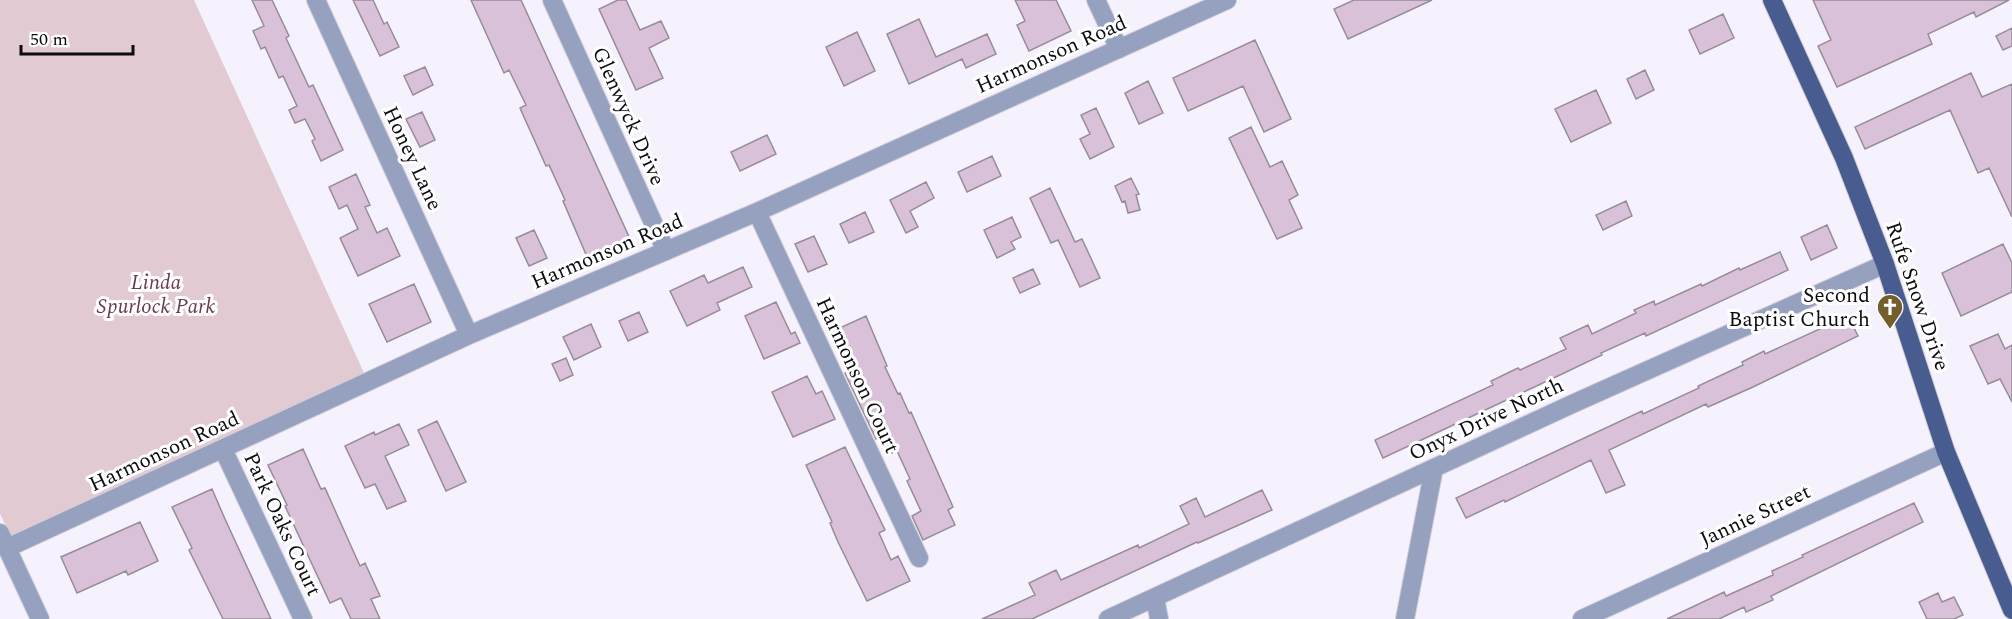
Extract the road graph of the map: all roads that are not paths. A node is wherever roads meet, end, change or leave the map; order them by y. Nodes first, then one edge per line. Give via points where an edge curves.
1 (316, 0) edge
2 (552, 0) edge
3 (1096, 0) edge
4 (1227, 0) edge
5 (1772, 0) edge
6 (1119, 49) junction
7 (757, 212) junction
8 (666, 250) junction
9 (1885, 264) junction
10 (469, 335) junction
11 (222, 449) junction
12 (1946, 452) junction
13 (1434, 468) junction
14 (4, 540) edge
15 (919, 558) dead end
16 (1155, 597) junction
17 (2012, 610) edge
18 (40, 619) edge
19 (303, 619) edge
20 (1108, 619) edge
21 (1159, 619) edge
22 (1405, 619) edge
23 (1582, 619) edge

1 - 10 street, Honey Lane
2 - 8 street, Glenwyck Drive
3 - 6 street
4 - 6 street, Harmonson Road
5 - 9 main road, Rufe Snow Drive via 1844,158
6 - 7 street, Harmonson Road
7 - 8 street, Harmonson Road
7 - 15 street, Harmonson Court
8 - 10 street, Harmonson Road
9 - 12 main road, Rufe Snow Drive
9 - 13 street, Onyx Drive North
10 - 11 street, Harmonson Road
11 - 14 street, Harmonson Road
11 - 19 street, Park Oaks Court
12 - 17 main road, Rufe Snow Drive
12 - 23 street, Jannie Street
13 - 16 street, Onyx Drive North
13 - 22 street
14 - 18 street
16 - 20 street, Onyx Drive North
16 - 21 street

